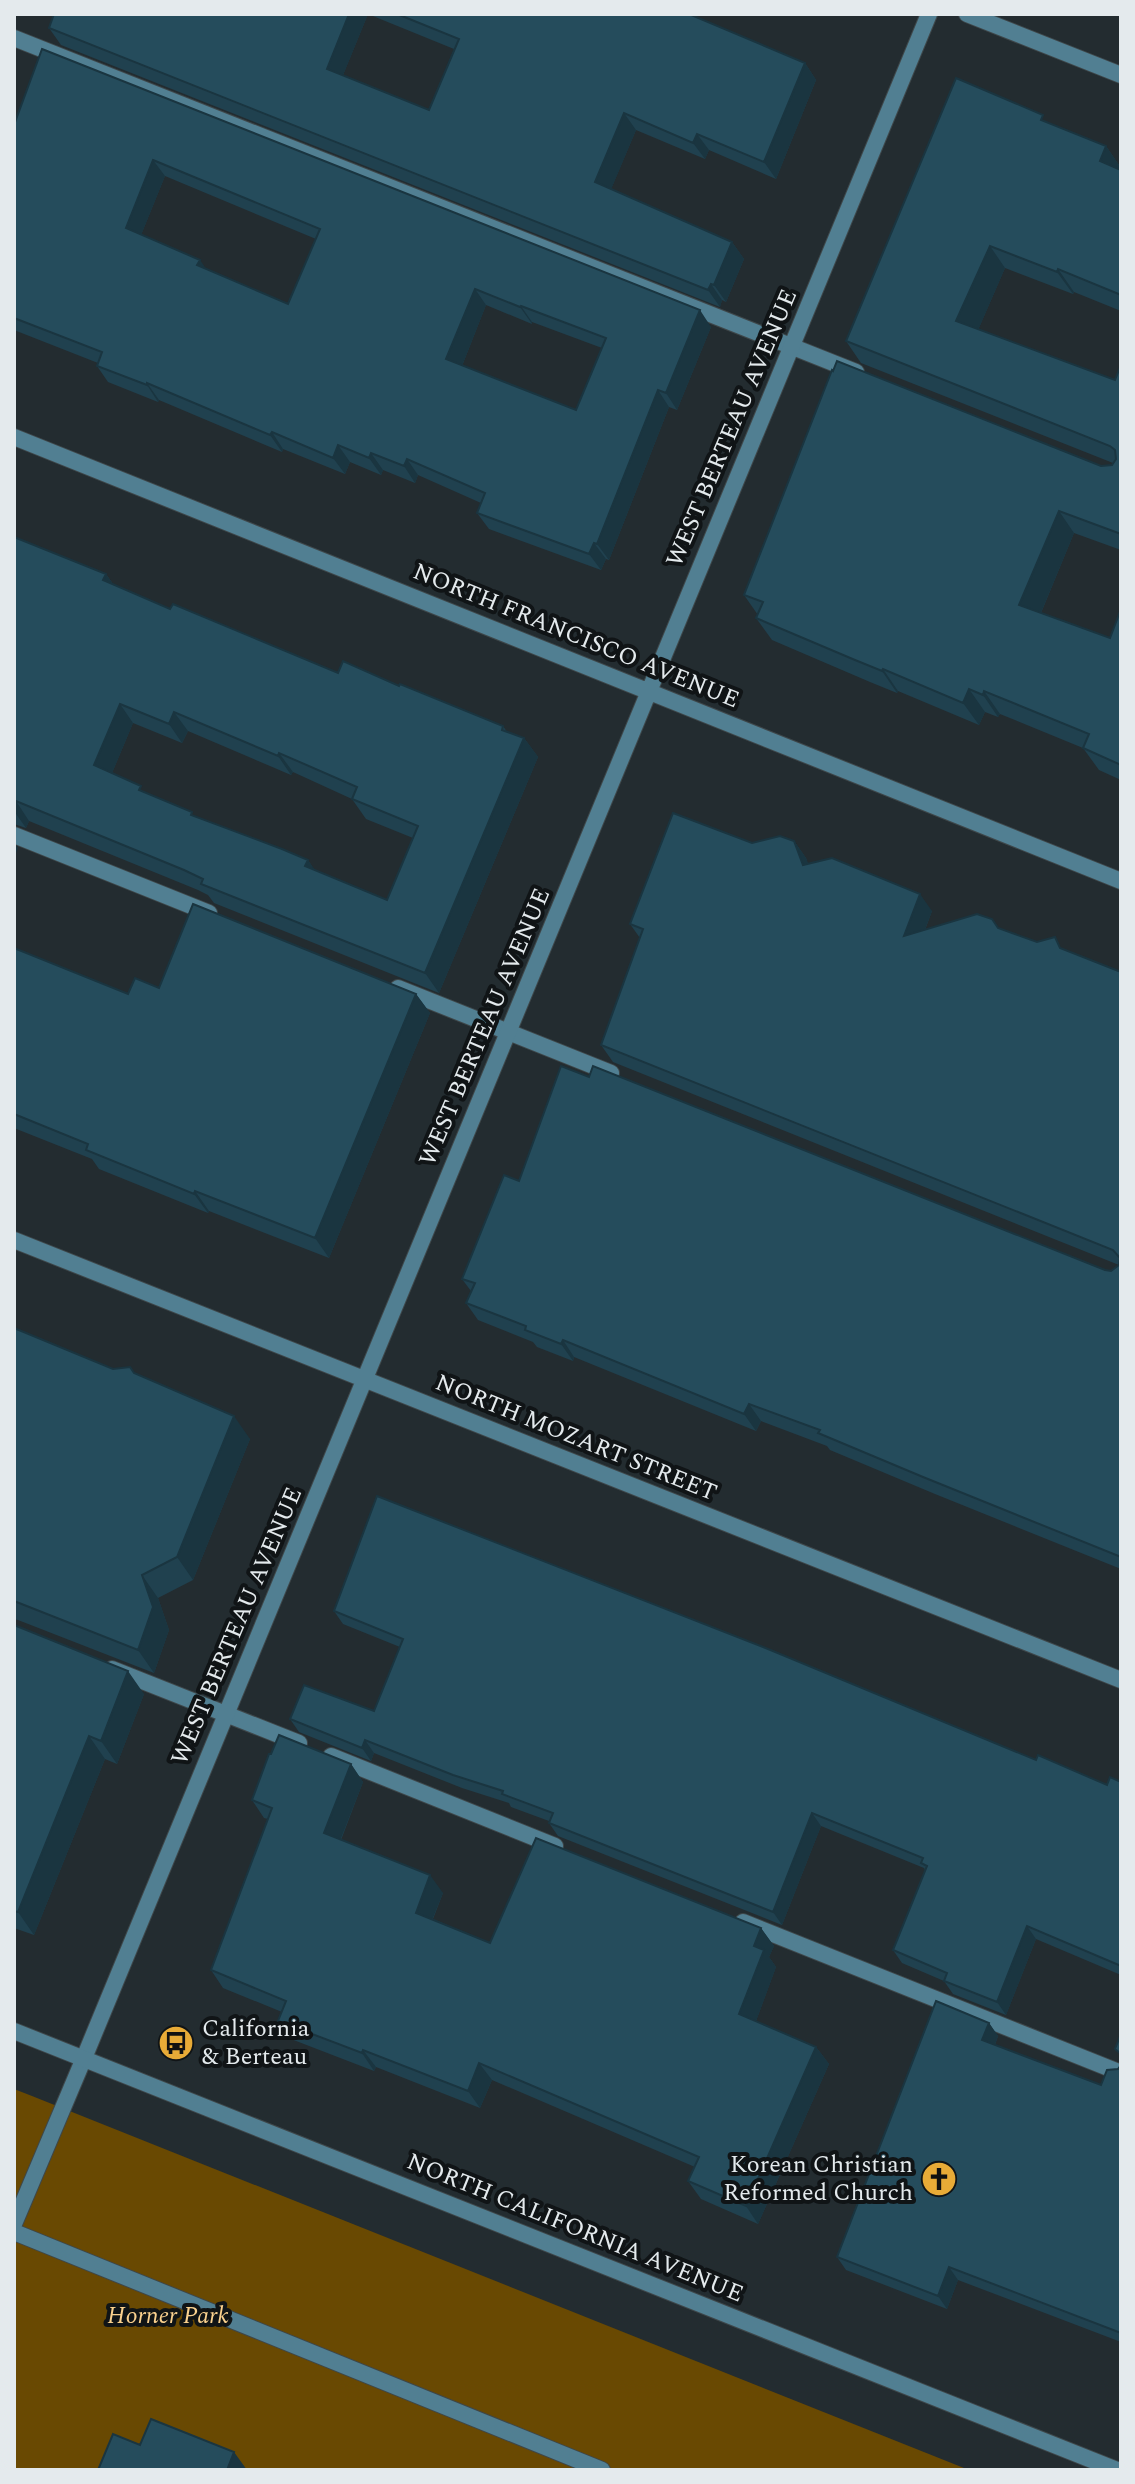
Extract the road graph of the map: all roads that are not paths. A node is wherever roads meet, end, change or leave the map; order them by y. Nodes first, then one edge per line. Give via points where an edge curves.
1 (929, 14) edge
2 (967, 14) edge
3 (14, 38) edge
4 (1121, 75) edge
5 (792, 347) junction
6 (870, 378) edge
7 (14, 437) edge
8 (649, 692) junction
9 (14, 835) edge
10 (1121, 881) edge
11 (230, 921) edge
12 (389, 984) edge
13 (508, 1032) junction
14 (628, 1080) edge
15 (14, 1240) edge
16 (364, 1380) junction
17 (98, 1664) edge
18 (1121, 1680) edge
19 (226, 1715) junction
20 (565, 1850) edge
21 (726, 1915) edge
22 (14, 2031) edge
23 (84, 2058) junction
24 (1121, 2073) edge
25 (14, 2224) edge
26 (14, 2232) edge
27 (602, 2470) edge
28 (1117, 2470) edge

1 - 5 street, WEST BERTEAU AVENUE
2 - 4 street
3 - 5 street
5 - 6 street
5 - 8 street, WEST BERTEAU AVENUE
7 - 8 street, NORTH FRANCISCO AVENUE
8 - 10 street, NORTH FRANCISCO AVENUE
8 - 13 street, WEST BERTEAU AVENUE
9 - 11 street
12 - 13 street
13 - 14 street
13 - 16 street, WEST BERTEAU AVENUE
15 - 16 street, NORTH MOZART STREET
16 - 18 street, NORTH MOZART STREET
16 - 19 street, WEST BERTEAU AVENUE
17 - 19 street
19 - 20 street
19 - 23 street, WEST BERTEAU AVENUE
21 - 24 street
22 - 23 street, NORTH CALIFORNIA AVENUE
23 - 25 street, WEST BERTEAU AVENUE
23 - 28 street, NORTH CALIFORNIA AVENUE
26 - 27 street

